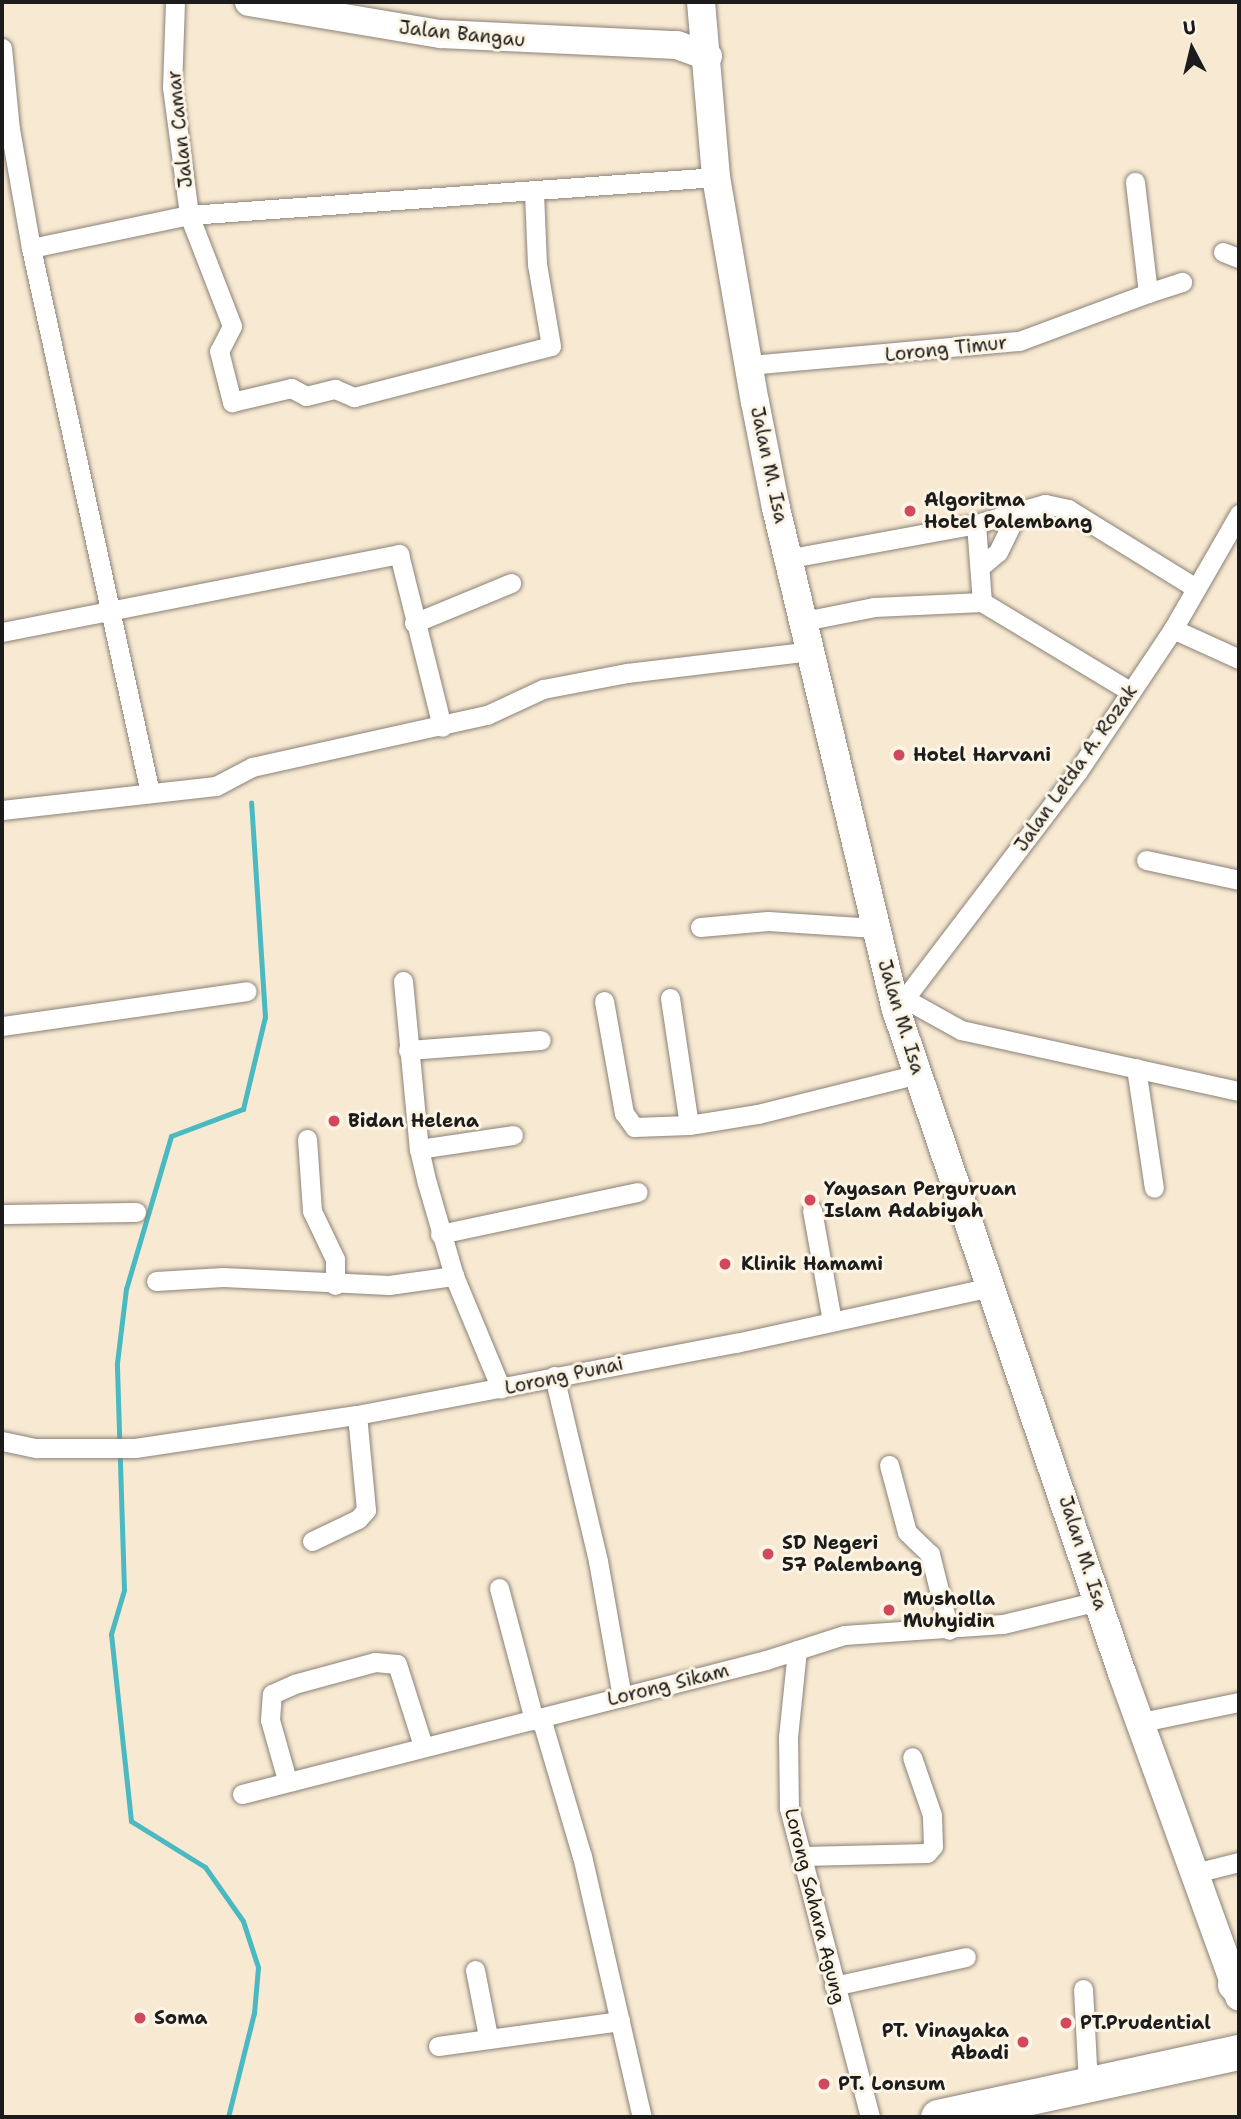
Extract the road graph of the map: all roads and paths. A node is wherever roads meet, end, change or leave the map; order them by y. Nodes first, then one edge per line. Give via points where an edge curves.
1 (175, 2) edge
2 (249, 2) edge
3 (702, 14) edge
4 (677, 45) junction
5 (2, 48) edge
6 (708, 56) junction
7 (6, 129) edge
8 (716, 177) junction
9 (1135, 182) dead end
10 (534, 191) junction
11 (189, 215) junction
12 (31, 248) junction
13 (1182, 282) dead end
14 (1148, 293) junction
15 (750, 365) junction
16 (1018, 511) junction
17 (1239, 514) edge
18 (976, 524) junction
19 (792, 558) junction
20 (980, 568) junction
21 (511, 583) dead end
22 (1196, 588) junction
23 (982, 602) junction
24 (107, 610) junction
25 (804, 621) junction
26 (414, 623) junction
27 (1172, 629) junction
28 (2, 632) edge
29 (811, 651) junction
30 (1239, 659) edge
31 (1130, 692) junction
32 (442, 727) junction
33 (150, 793) junction
34 (2, 810) edge
35 (1146, 860) dead end
36 (1239, 880) edge
37 (700, 927) dead end
38 (875, 928) junction
39 (403, 981) dead end
40 (247, 991) dead end
41 (670, 998) dead end
42 (604, 1001) dead end
43 (901, 1005) junction
44 (2, 1026) edge
45 (541, 1040) dead end
46 (408, 1050) junction
47 (1136, 1068) junction
48 (918, 1074) junction
49 (1239, 1091) edge
50 (690, 1125) junction
51 (513, 1135) dead end
52 (307, 1139) dead end
53 (419, 1149) junction
54 (1154, 1188) dead end
55 (638, 1192) dead end
56 (812, 1210) dead end
57 (136, 1212) dead end
58 (2, 1214) edge
59 (440, 1234) junction
60 (454, 1276) junction
61 (156, 1281) dead end
62 (335, 1285) junction
63 (990, 1287) junction
64 (832, 1321) junction
65 (554, 1376) junction
66 (501, 1389) junction
67 (357, 1415) junction
68 (2, 1441) edge
69 (889, 1465) dead end
70 (312, 1541) dead end
71 (499, 1588) dead end
72 (1098, 1601) junction
73 (949, 1630) junction
74 (797, 1650) junction
75 (622, 1697) junction
76 (1239, 1702) edge
77 (538, 1719) junction
78 (1142, 1722) junction
79 (423, 1746) junction
80 (912, 1757) dead end
81 (287, 1780) junction
82 (242, 1794) dead end
83 (802, 1857) junction
84 (1239, 1862) edge
85 (1195, 1873) junction
86 (966, 1957) dead end
87 (475, 1970) dead end
88 (834, 1986) junction
89 (1083, 1989) dead end
90 (1238, 1989) edge
91 (620, 2021) junction
92 (488, 2036) junction
93 (438, 2046) dead end
94 (1239, 2052) edge
95 (1239, 2073) edge
96 (1088, 2085) junction
97 (642, 2117) edge
98 (870, 2117) edge
99 (938, 2117) edge
100 (1030, 2117) edge

1 - 11 street, Jalan Camar via 173,87
2 - 4 main road, Jalan Bangau via 441,34
3 - 4 main road
3 - 6 main road, Jalan M. Isa
4 - 6 main road, Jalan Bangau
5 - 7 street
6 - 8 main road, Jalan M. Isa
7 - 12 street
8 - 10 street
8 - 15 main road, Jalan M. Isa
9 - 14 street
10 - 11 street
10 - 11 street, Jalan Camar via 537,264 551,346 354,397 335,389 306,396 291,388 232,402 219,351 232,326
11 - 12 street
12 - 24 street
13 - 14 street, Lorong Timur
14 - 15 street, Lorong Timur via 1020,341
15 - 19 main road, Jalan M. Isa via 776,508
16 - 18 street
16 - 20 street via 999,552
16 - 22 street via 1045,504 1068,509
17 - 22 street, Jalan Letda A. Rozak
18 - 19 street
18 - 20 street
19 - 25 main road, Jalan M. Isa
20 - 23 street
21 - 26 street
22 - 27 street, Jalan Letda A. Rozak
23 - 25 street via 874,607
23 - 31 street
24 - 26 street via 398,554
24 - 28 street
24 - 33 street
25 - 29 main road, Jalan M. Isa
26 - 32 street
27 - 30 street
27 - 31 street, Jalan Letda A. Rozak
29 - 32 street via 628,673 543,689 487,715
29 - 38 main road, Jalan M. Isa
31 - 43 street, Jalan Letda A. Rozak via 1078,771
32 - 33 street via 252,767 216,786
33 - 34 street
35 - 36 street
37 - 38 street via 768,921
38 - 43 main road, Jalan M. Isa
39 - 46 street
40 - 44 street
41 - 50 street
42 - 50 street via 627,1120 639,1127
43 - 47 street via 961,1030
43 - 48 main road, Jalan M. Isa
45 - 46 street
46 - 53 street
47 - 49 street
47 - 54 street
48 - 50 street via 758,1114
48 - 63 main road, Jalan M. Isa
51 - 53 street
52 - 62 street via 312,1211 335,1259
53 - 59 street
55 - 59 street
56 - 64 street
57 - 58 street
59 - 60 street
60 - 62 street via 389,1285
60 - 66 street
61 - 62 street via 234,1278
63 - 64 street, Lorong Punai
63 - 72 main road, Jalan M. Isa
64 - 65 street, Lorong Punai
65 - 66 street, Lorong Punai
65 - 75 street via 598,1561
66 - 67 street, Lorong Punai
67 - 68 street, Lorong Punai via 135,1448 102,1450
67 - 70 street via 366,1510 358,1519
69 - 73 street via 907,1532 930,1554
71 - 77 street
72 - 73 street, Lorong Sikam via 1003,1624
72 - 78 main road, Jalan M. Isa
73 - 74 street, Lorong Sikam via 865,1631
74 - 75 street, Lorong Sikam
74 - 83 street, Lorong Sahara Agung via 787,1791
75 - 77 street, Lorong Sikam
76 - 78 street
77 - 79 street, Lorong Sikam
77 - 91 street via 582,1856
78 - 85 main road, Jalan M. Isa
79 - 81 street, Lorong Sikam
79 - 81 street via 397,1664 375,1662 272,1694 270,1720
80 - 83 street via 932,1815 933,1846 927,1853
81 - 82 street, Lorong Sikam
83 - 88 street, Lorong Sahara Agung
84 - 85 street
85 - 90 main road, Jalan M. Isa
86 - 88 street
87 - 92 street
88 - 98 street, Lorong Sahara Agung
89 - 96 street
91 - 92 street
91 - 97 street
92 - 93 street
94 - 96 highway
95 - 100 highway
96 - 99 highway

